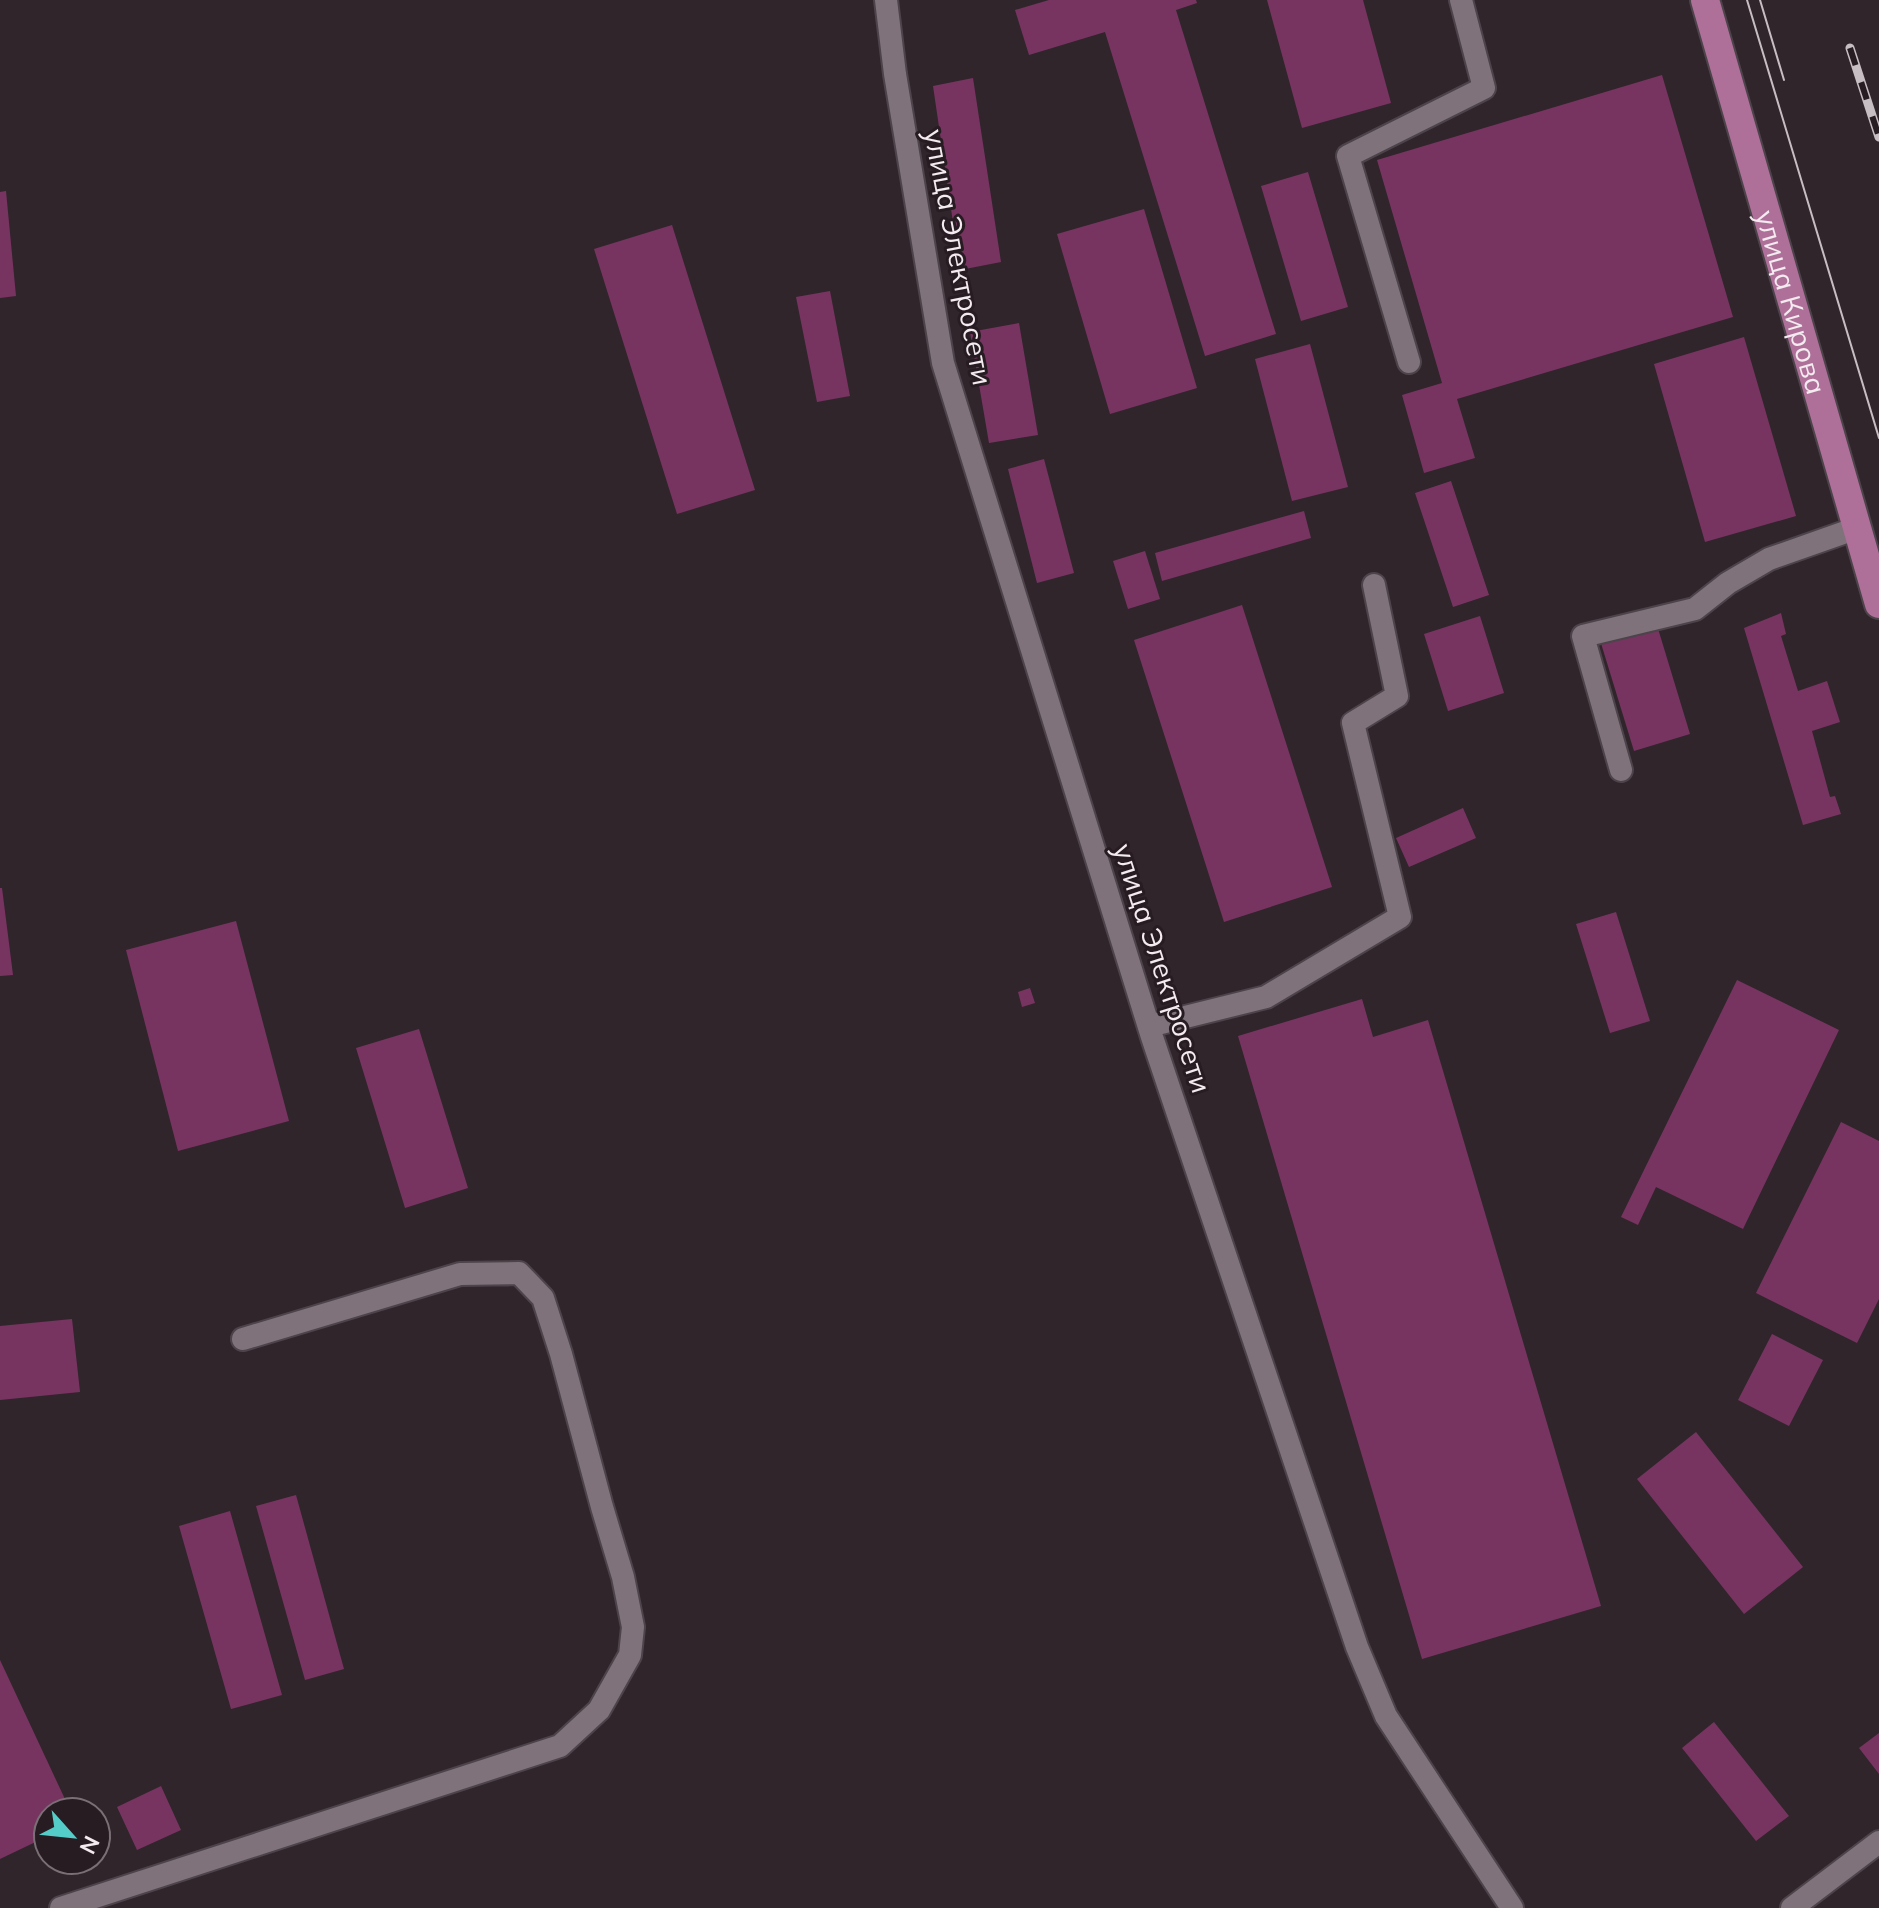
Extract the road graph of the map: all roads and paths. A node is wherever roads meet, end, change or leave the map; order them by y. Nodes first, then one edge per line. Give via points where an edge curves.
1 (886, 0) edge
2 (1461, 0) edge
3 (1705, 0) edge
4 (1409, 362) dead end
5 (1857, 528) junction
6 (1374, 585) dead end
7 (1879, 604) edge
8 (1621, 770) dead end
9 (1149, 1026) junction
10 (243, 1339) dead end
11 (1879, 1842) edge
12 (61, 1908) edge
13 (1512, 1908) edge
14 (1792, 1908) edge

1 - 9 street, улица Электросети via 943,363
2 - 4 street via 1484,88 1348,156
3 - 5 main road, улица Кирова
5 - 7 main road, улица Кирова
5 - 8 street via 1769,559 1695,609 1583,636
6 - 9 street via 1397,696 1353,723 1400,917 1266,997
9 - 13 street, улица Электросети via 1357,1647 1386,1716
10 - 12 street via 460,1274 519,1273 543,1298 561,1354 623,1577 633,1627 630,1655 599,1710 560,1746
11 - 14 street

